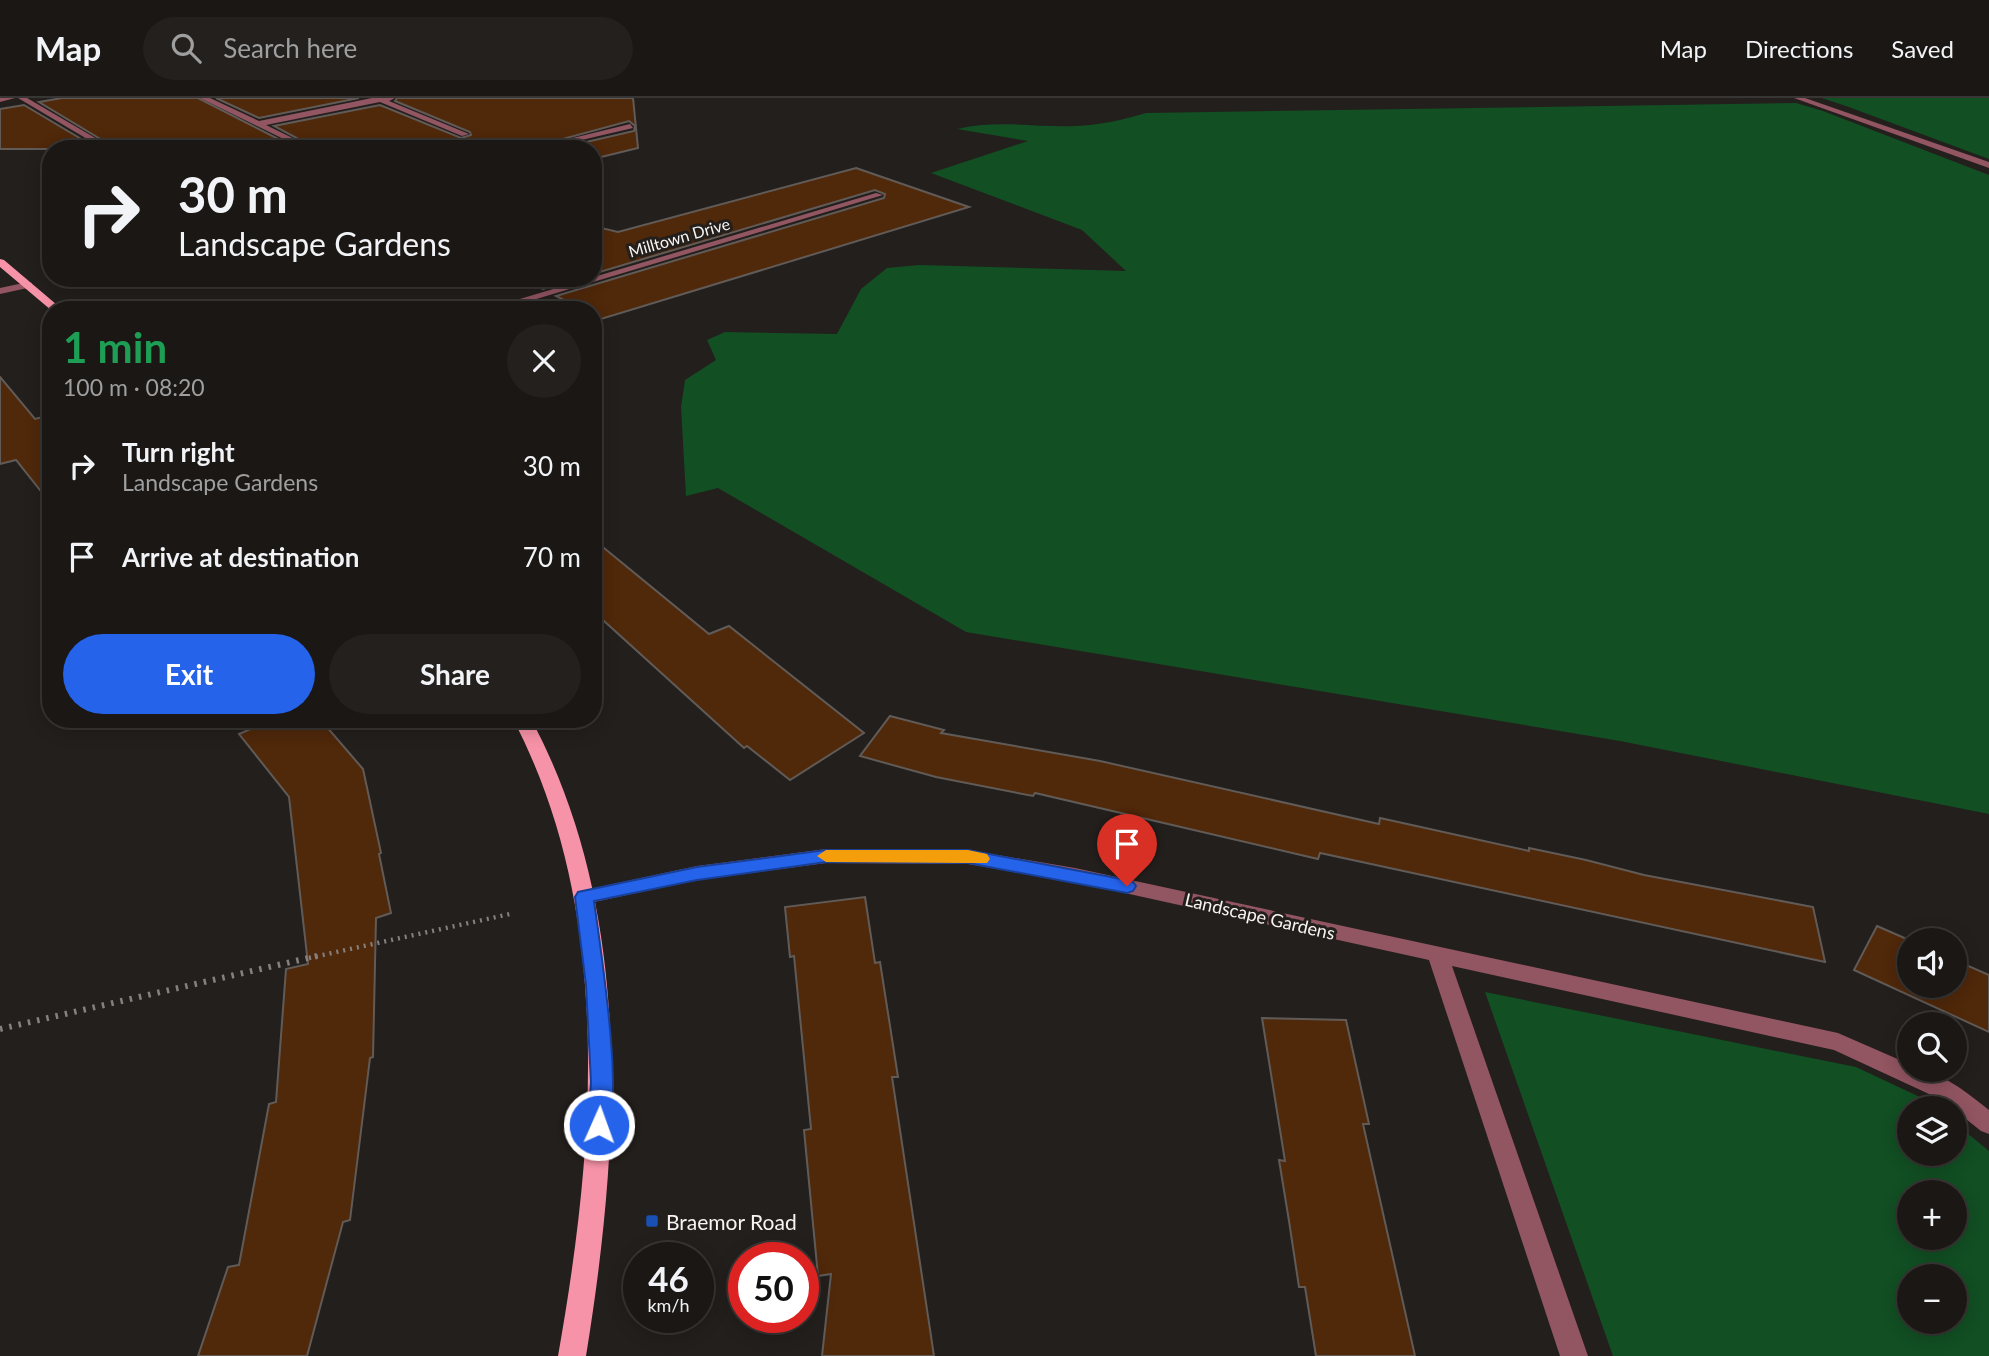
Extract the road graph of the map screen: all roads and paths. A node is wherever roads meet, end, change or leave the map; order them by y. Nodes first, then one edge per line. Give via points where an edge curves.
1 (11, 98) edge
2 (22, 98) edge
3 (204, 98) edge
4 (1798, 98) edge
5 (383, 99) edge
6 (0, 100) edge
7 (257, 124) junction
8 (630, 126) dead end
9 (465, 134) dead end
10 (94, 140) edge
11 (292, 140) edge
12 (570, 140) edge
13 (1989, 165) edge
14 (879, 195) dead end
15 (0, 262) edge
16 (602, 273) edge
17 (28, 285) junction
18 (557, 287) edge
19 (0, 291) edge
20 (47, 301) edge
21 (515, 301) edge
22 (526, 728) edge
23 (584, 897) junction
24 (510, 914) dead end
25 (1437, 955) junction
26 (0, 1029) edge
27 (1989, 1124) edge
28 (572, 1356) edge
29 (1574, 1356) edge

1 - 6 street
2 - 10 street
3 - 7 street
4 - 13 street
5 - 7 street
5 - 9 street
7 - 11 street
8 - 12 street
14 - 16 street, Milltown Drive
15 - 17 main road
17 - 19 street
17 - 20 main road
18 - 21 street, Milltown Drive
22 - 23 main road via 550,775
23 - 25 street, Landscape Gardens via 697,873 826,856 968,856 1075,875
23 - 28 main road via 596,985 601,1082 589,1269
24 - 26 path
25 - 27 street, Landscape Gardens via 1838,1042 1950,1093
25 - 29 street

